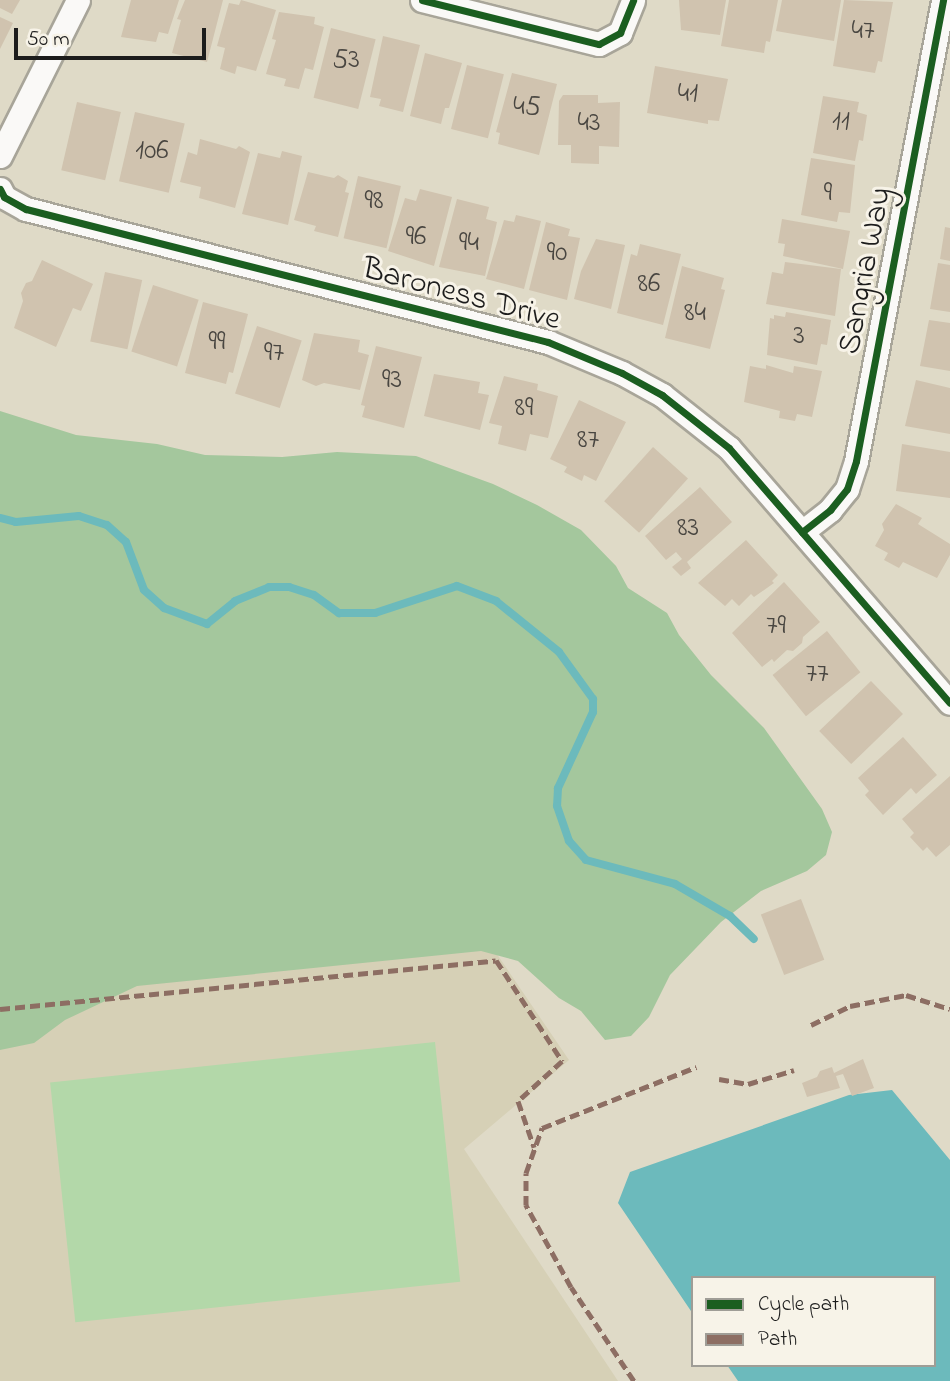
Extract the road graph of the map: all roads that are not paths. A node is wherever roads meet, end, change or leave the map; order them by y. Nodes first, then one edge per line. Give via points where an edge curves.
1 (78, 0) edge
2 (422, 0) edge
3 (634, 0) edge
4 (943, 0) edge
5 (0, 156) edge
6 (0, 189) edge
7 (802, 532) junction
8 (950, 703) edge

1 - 5 street
2 - 3 street via 599,44 620,33
4 - 7 street, Sangria Way via 856,461 847,489
6 - 7 street, Baroness Drive via 26,209 548,342 580,354 662,395 691,416 729,448
7 - 8 street, Baroness Drive

